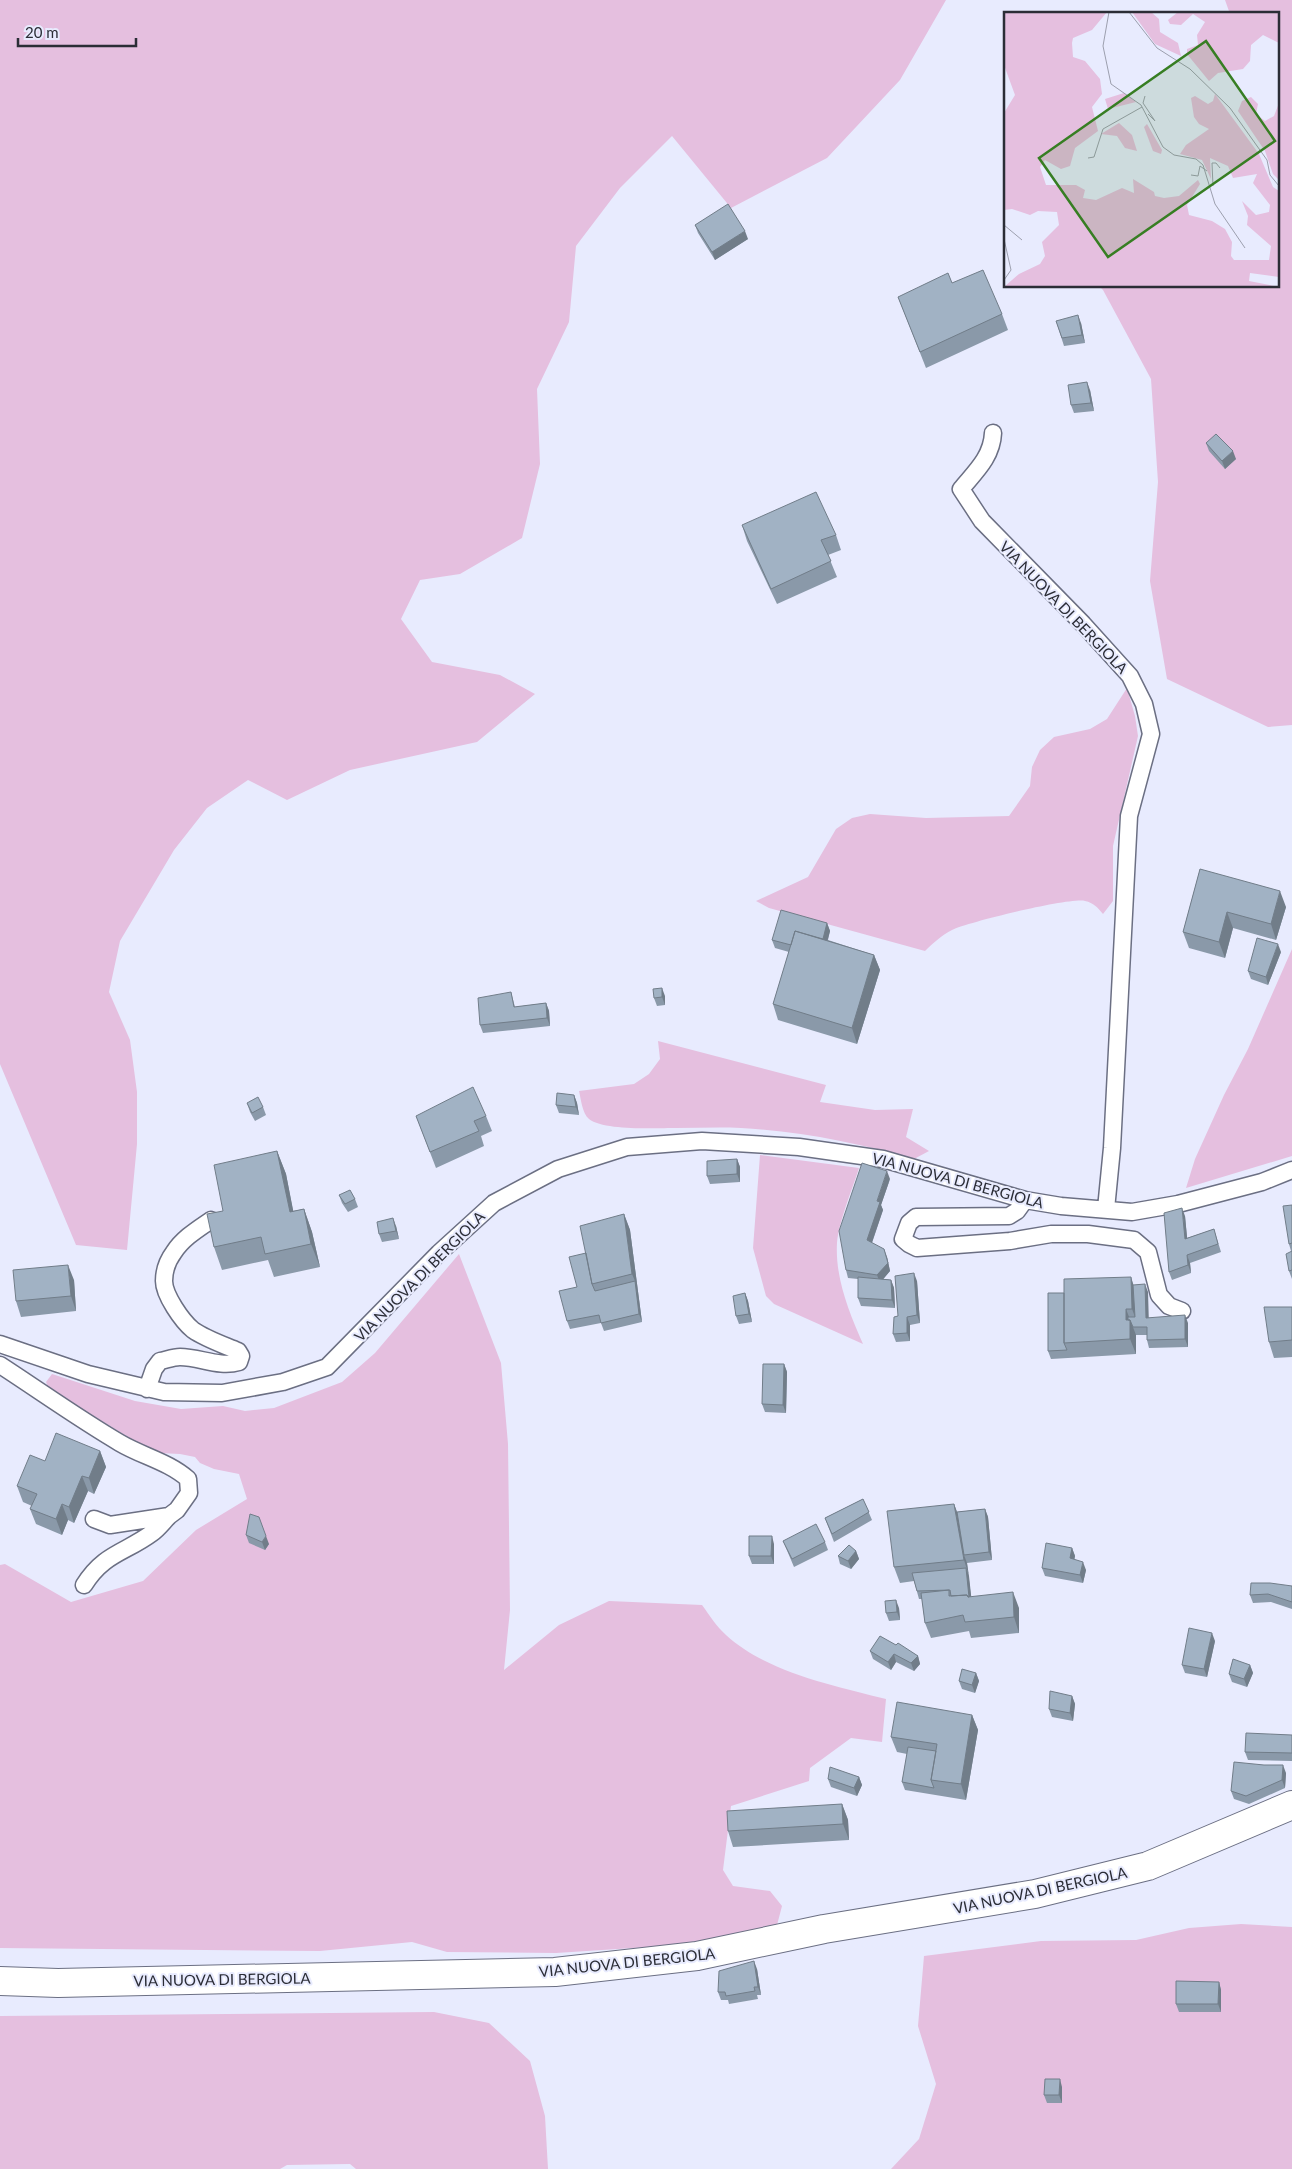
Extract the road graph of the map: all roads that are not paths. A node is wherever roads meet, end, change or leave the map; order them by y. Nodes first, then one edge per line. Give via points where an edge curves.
1 (993, 433) dead end
2 (1292, 1170) edge
3 (1025, 1200) junction
4 (1106, 1209) junction
5 (211, 1220) edge
6 (1182, 1311) dead end
7 (0, 1344) edge
8 (0, 1365) edge
9 (147, 1389) junction
10 (169, 1516) junction
11 (94, 1519) dead end
12 (84, 1585) dead end
13 (1292, 1805) edge
14 (0, 1981) edge

1 - 4 lane, VIA NUOVA DI BERGIOLA via 989,453 961,489 982,521 1130,676 1144,704 1151,734 1129,816
2 - 4 lane, VIA NUOVA DI BERGIOLA via 1262,1182 1178,1204 1132,1212
3 - 4 lane, VIA NUOVA DI BERGIOLA
3 - 6 lane via 1009,1216 916,1217 909,1223 903,1239 917,1248 1010,1242 1051,1234 1088,1234 1134,1240 1148,1252 1159,1295 1169,1306
3 - 9 lane, VIA NUOVA DI BERGIOLA via 883,1159 799,1146 702,1141 627,1147 558,1168 494,1202 327,1367 283,1382 222,1393
5 - 9 lane via 174,1251 164,1282 178,1312 193,1330 238,1351 240,1362 219,1364 180,1357 160,1361
7 - 9 lane, VIA NUOVA DI BERGIOLA via 88,1374
8 - 10 lane via 121,1444 178,1470 188,1479 189,1493
10 - 11 lane via 110,1525
10 - 12 lane via 152,1533 94,1569
13 - 14 street, VIA NUOVA DI BERGIOLA via 1148,1866 1035,1894 824,1929 697,1956 556,1972 58,1983

